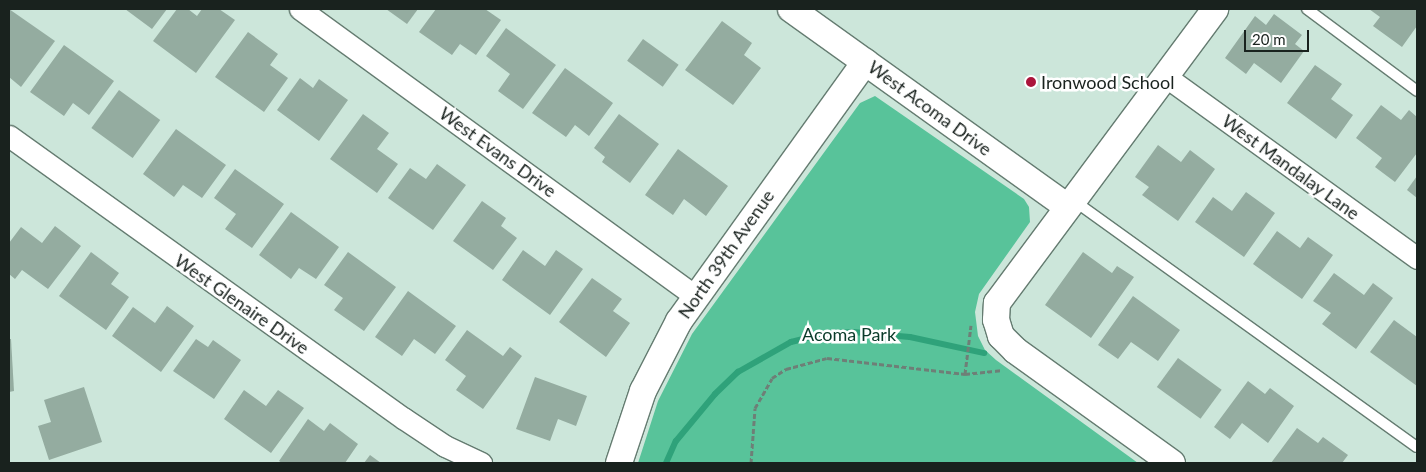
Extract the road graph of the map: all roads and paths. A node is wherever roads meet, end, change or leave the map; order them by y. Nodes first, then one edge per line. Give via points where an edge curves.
1 (300, 9) edge
2 (791, 9) edge
3 (1215, 9) edge
4 (1307, 9) edge
5 (865, 62) junction
6 (1165, 76) junction
7 (1417, 91) edge
8 (9, 136) edge
9 (1071, 203) junction
10 (1417, 258) edge
11 (695, 296) junction
12 (984, 322) junction
13 (1001, 370) dead end
14 (965, 374) junction
15 (1417, 447) edge
16 (481, 463) edge
17 (619, 463) edge
18 (751, 463) edge
19 (1172, 463) edge

1 - 11 street, West Evans Drive
2 - 5 street, West Acoma Drive
3 - 6 street
4 - 7 lane
5 - 9 street, West Acoma Drive
5 - 11 street, North 39th Avenue
6 - 9 street
6 - 10 street, West Mandalay Lane
8 - 16 street, West Glenaire Drive via 403,418 445,446
9 - 12 street
9 - 15 lane
11 - 17 street, North 39th Avenue via 663,349 643,391
12 - 14 path via 968,340
12 - 19 street via 1016,350
13 - 14 path
14 - 18 path via 827,358 786,369 772,378 755,408

